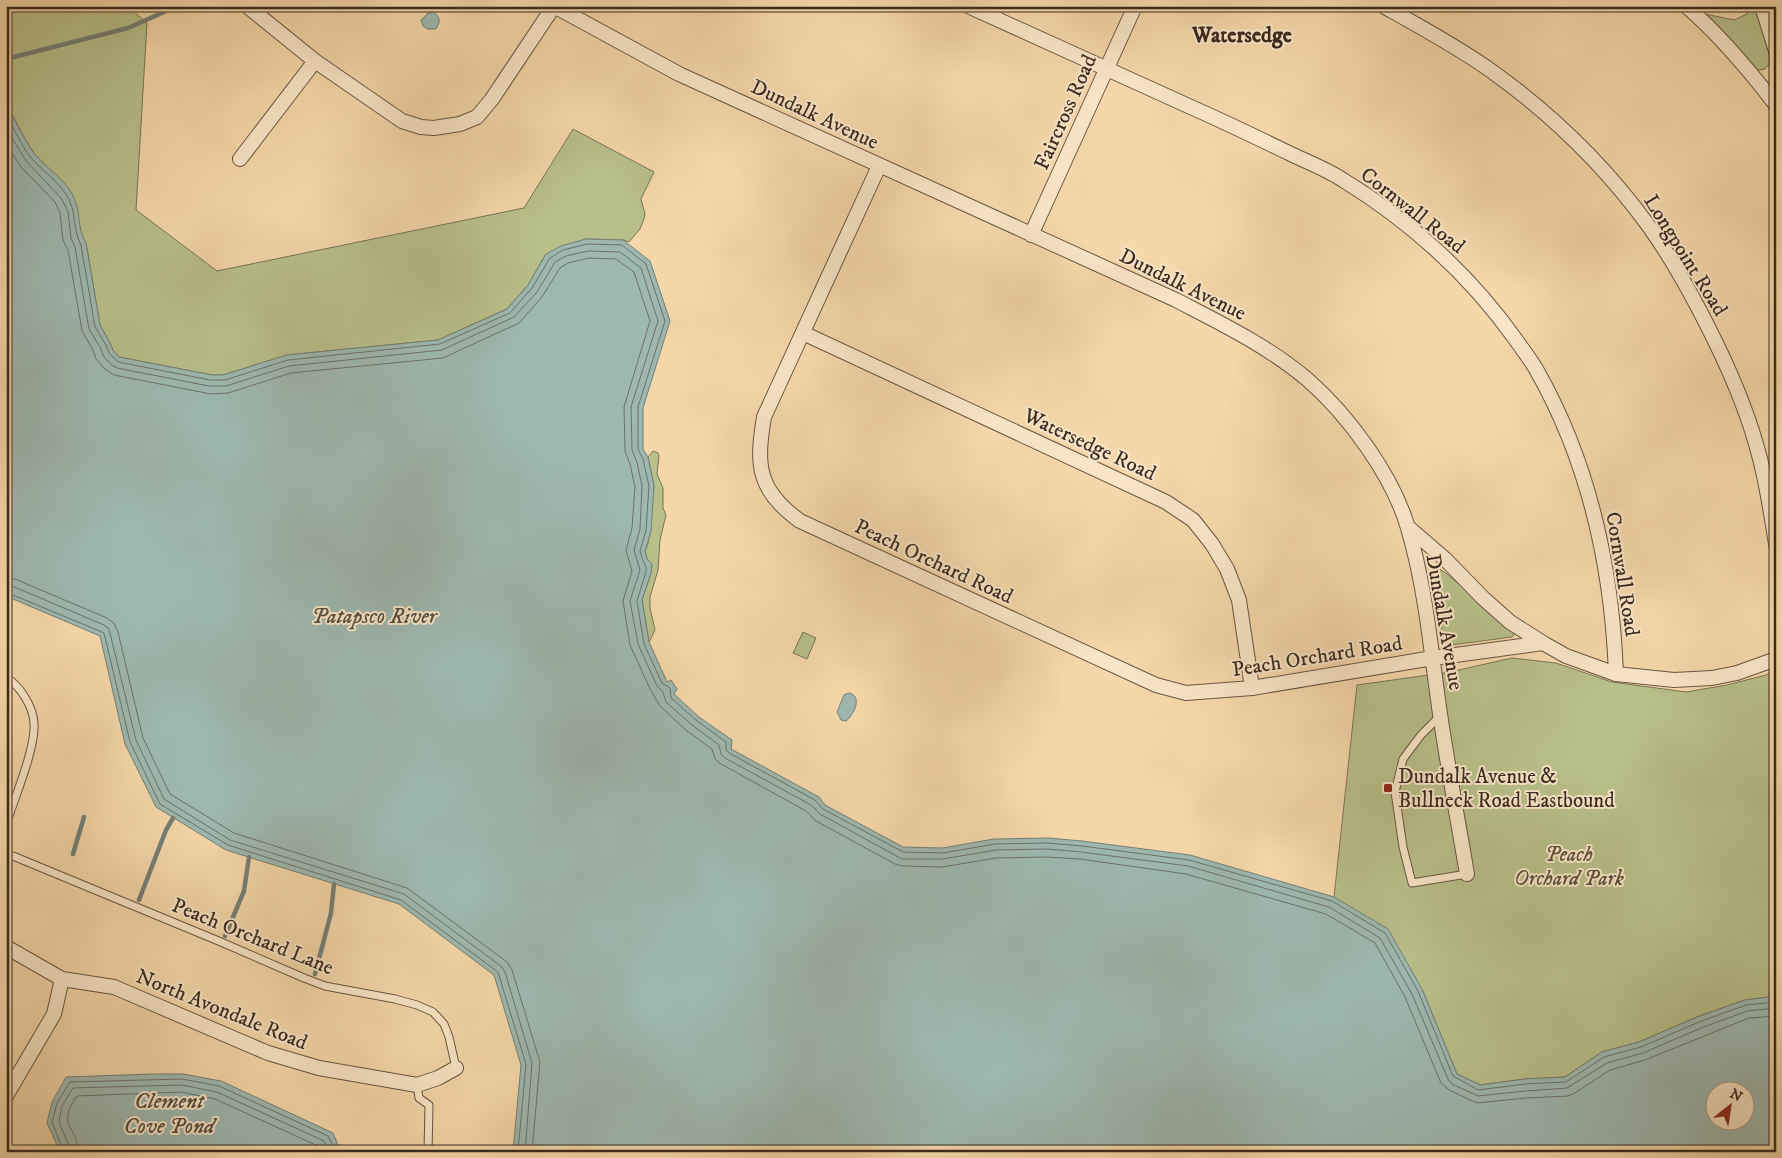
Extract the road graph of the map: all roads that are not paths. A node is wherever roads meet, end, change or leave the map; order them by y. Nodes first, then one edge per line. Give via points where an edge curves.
1 (247, 6) edge
2 (554, 6) edge
3 (968, 6) edge
4 (1135, 6) edge
5 (1383, 6) edge
6 (1686, 6) edge
7 (1762, 6) edge
8 (1776, 51) edge
9 (315, 61) junction
10 (1106, 69) junction
11 (1776, 105) edge
12 (240, 159) dead end
13 (879, 166) junction
14 (1031, 235) junction
15 (803, 333) junction
16 (1408, 527) junction
17 (1776, 544) edge
18 (1543, 643) junction
19 (1433, 658) junction
20 (1776, 659) edge
21 (1616, 674) junction
22 (6, 677) edge
23 (1252, 688) junction
24 (1440, 716) junction
25 (6, 825) edge
26 (6, 854) edge
27 (1467, 874) joint
28 (6, 947) edge
29 (62, 979) junction
30 (456, 1068) joint
31 (6, 1070) edge
32 (17, 1079) junction
33 (417, 1085) junction
34 (6, 1096) edge
35 (428, 1152) edge

1 - 9 street
2 - 9 street via 492,99 477,116 446,128 421,127 402,121
2 - 13 street, Dundalk Avenue via 679,74
3 - 10 street, Cornwall Road
4 - 10 street, Faircross Road
5 - 17 street, Longpoint Road via 1440,37 1490,70 1538,108 1582,148 1648,225 1705,322 1742,402 1759,454
6 - 11 street via 1734,54
7 - 8 street
9 - 12 street
10 - 14 street, Faircross Road
10 - 21 street, Cornwall Road via 1230,124 1341,179 1426,240 1477,291 1535,367 1575,450 1597,525 1615,642
13 - 14 street, Dundalk Avenue
13 - 15 street, Peach Orchard Road
14 - 16 street, Dundalk Avenue via 1176,300 1281,358 1309,382 1359,435 1388,481
15 - 23 street, Watersedge Road via 1166,502 1193,520 1217,551 1239,600
15 - 23 street, Peach Orchard Road via 764,417 759,447 763,479 778,502 793,516 1162,687 1191,693
16 - 18 street via 1510,622
16 - 19 street, Dundalk Avenue via 1425,600
18 - 19 street, Peach Orchard Road
18 - 21 street via 1566,656
19 - 23 street, Peach Orchard Road
19 - 24 street, Dundalk Avenue
20 - 21 street via 1712,678 1674,680
22 - 25 lane via 22,692 34,724 31,746
24 - 27 street, Dundalk Avenue
24 - 27 lane via 1403,759 1395,792 1403,847 1412,883
26 - 30 lane, Peach Orchard Lane via 325,986 384,996 433,1012 444,1024
28 - 29 street, North Avondale Road
29 - 32 street via 54,1014
29 - 33 street, North Avondale Road via 114,987 268,1053 320,1068
30 - 33 street, North Avondale Road
31 - 32 lane
32 - 34 street
33 - 35 lane via 419,1098 429,1105

